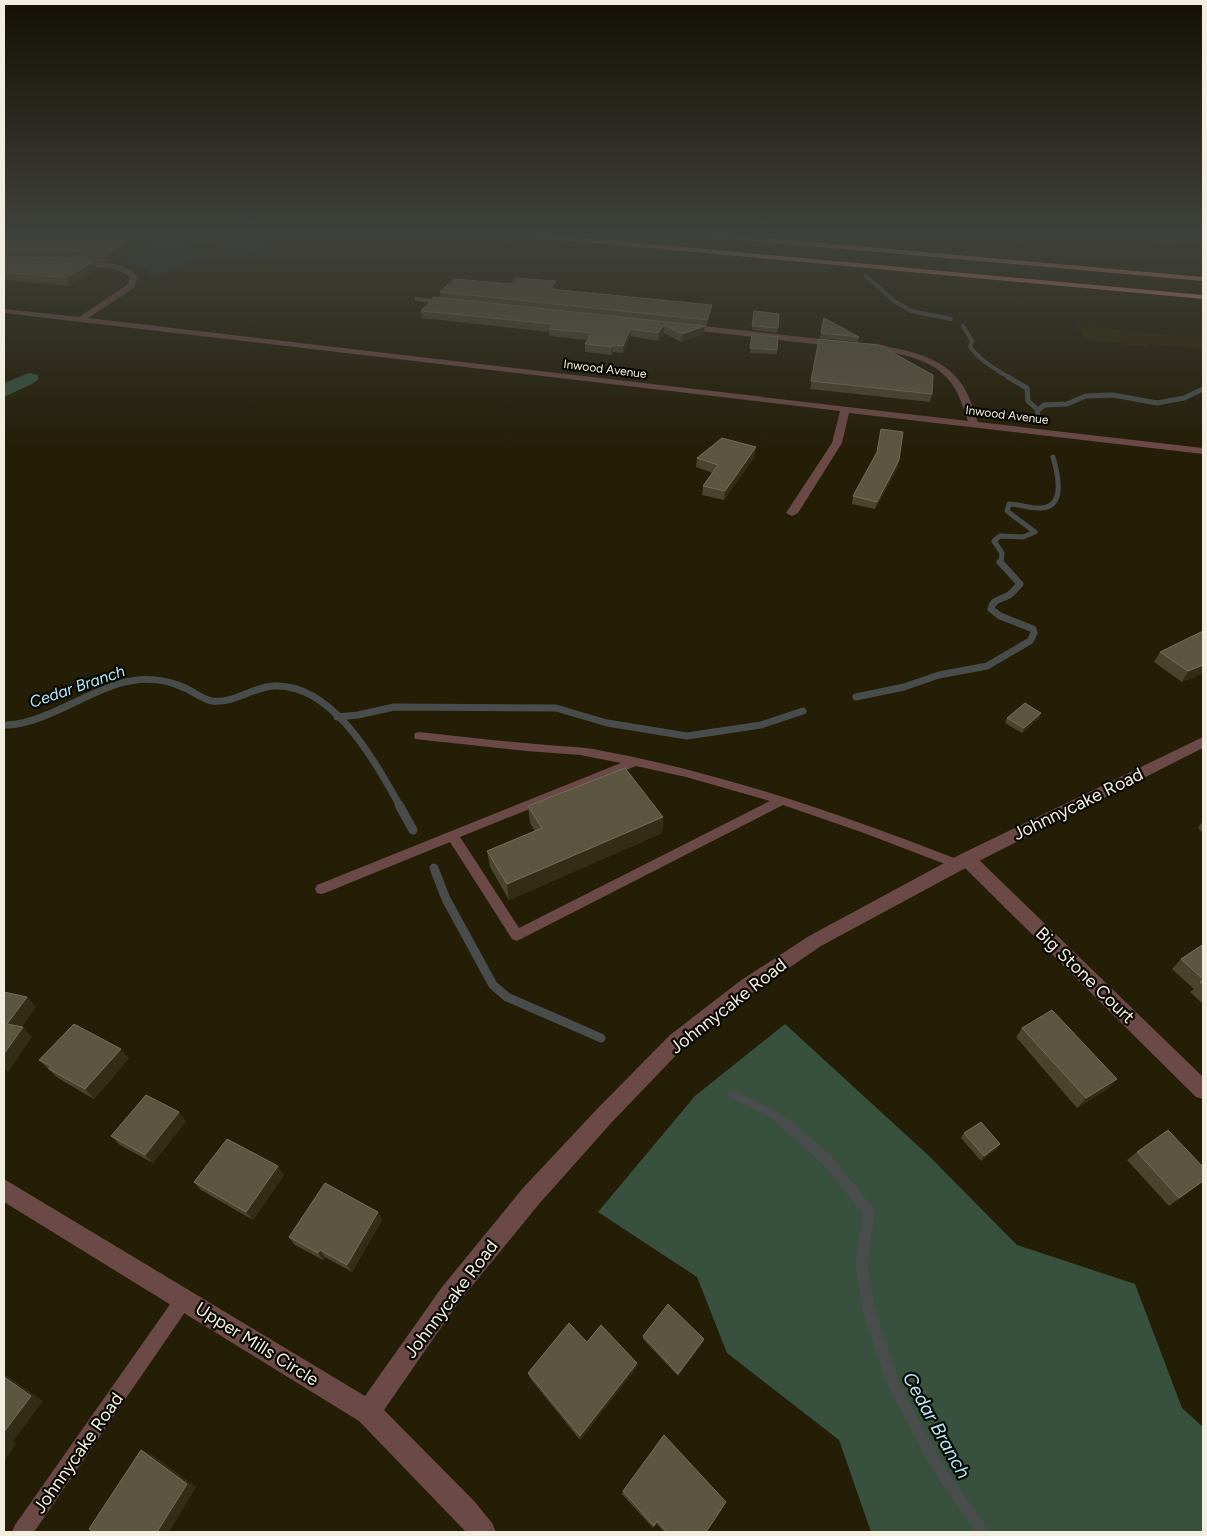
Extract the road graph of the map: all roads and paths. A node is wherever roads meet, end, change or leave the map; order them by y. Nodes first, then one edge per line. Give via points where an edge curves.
1 (102, 307) edge
2 (4, 311) edge
3 (82, 319) junction
4 (674, 326) edge
5 (851, 345) edge
6 (861, 346) edge
7 (845, 409) junction
8 (974, 424) junction
9 (1203, 451) edge
10 (792, 513) dead end
11 (418, 736) dead end
12 (1201, 746) edge
13 (636, 761) junction
14 (783, 800) junction
15 (453, 836) junction
16 (963, 862) junction
17 (320, 889) dead end
18 (1203, 1090) edge
19 (4, 1190) edge
20 (184, 1299) junction
21 (368, 1412) junction
22 (22, 1532) edge
23 (483, 1532) edge

1 - 3 street
2 - 3 street, Inwood Avenue
3 - 7 street, Inwood Avenue
4 - 5 street
6 - 8 street via 906,353 946,372 961,390
7 - 8 street, Inwood Avenue
7 - 10 street via 837,443
8 - 9 street, Inwood Avenue
11 - 13 lane via 589,752
12 - 16 street, Johnnycake Road
13 - 14 lane
13 - 15 lane
14 - 15 lane via 517,935
14 - 16 lane
15 - 17 lane
16 - 18 street, Big Stone Court
16 - 21 street, Johnnycake Road via 815,941 746,987 677,1041 531,1196 450,1295
19 - 20 street, Upper Mills Circle
20 - 21 street, Upper Mills Circle
20 - 22 lane, Johnnycake Road
21 - 23 street, Upper Mills Circle

